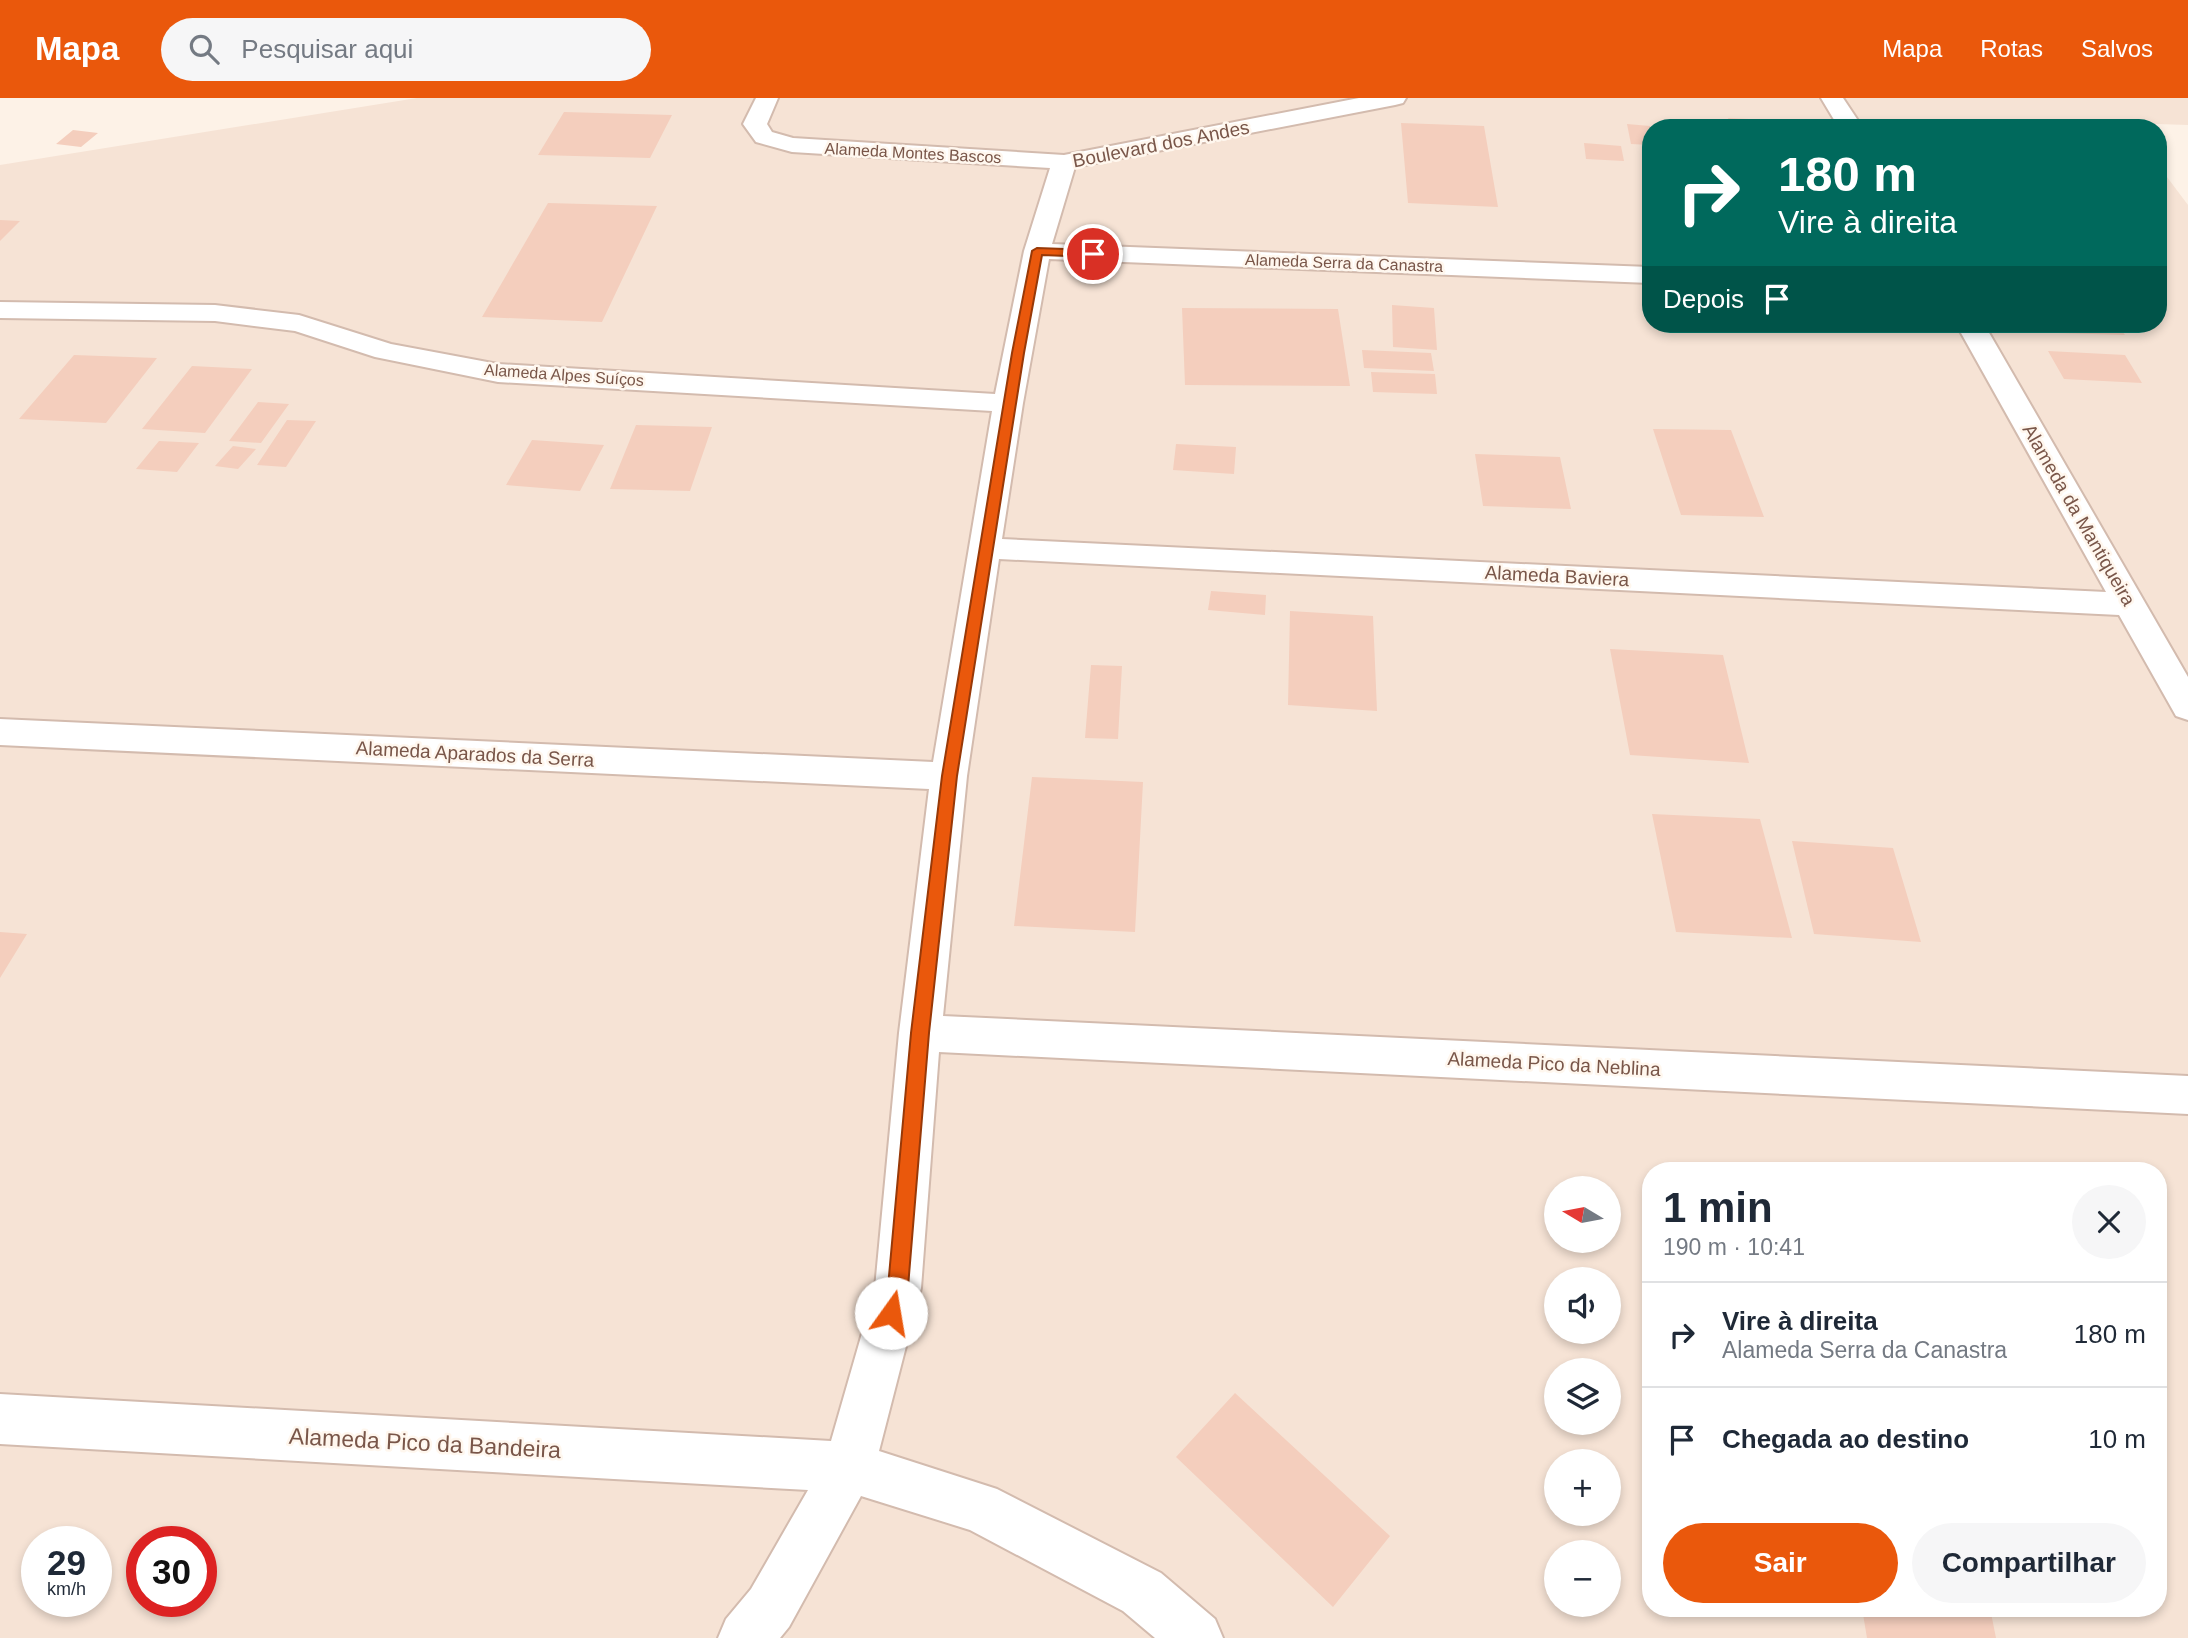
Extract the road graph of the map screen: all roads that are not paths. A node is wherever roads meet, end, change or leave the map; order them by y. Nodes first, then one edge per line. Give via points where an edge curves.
1 (767, 98) edge
2 (1395, 98) edge
3 (1832, 98) edge
4 (1845, 119) edge
5 (1063, 162) junction
6 (1037, 251) junction
7 (1642, 275) edge
8 (0, 310) edge
9 (1975, 333) edge
10 (1008, 403) junction
11 (984, 548) junction
12 (2130, 604) junction
13 (2188, 707) edge
14 (0, 732) edge
15 (949, 776) junction
16 (920, 1033) junction
17 (2188, 1095) edge
18 (0, 1419) edge
19 (849, 1468) junction
20 (745, 1638) edge
21 (1196, 1638) edge

1 - 5 street, Alameda Montes Bascos via 755,124 764,137 792,145
2 - 5 street, Boulevard dos Andes
3 - 4 street
5 - 6 street, Boulevard dos Andes
6 - 7 street, Alameda Serra da Canastra
6 - 10 street, Boulevard dos Andes
8 - 10 street, Alameda Alpes Suíços via 215,313 299,323 385,351 498,373
9 - 12 street, Alameda da Mantiqueira
10 - 11 street, Boulevard dos Andes
11 - 12 street, Alameda Baviera
11 - 15 street, Boulevard dos Andes
12 - 13 street, Alameda da Mantiqueira
14 - 15 street, Alameda Aparados da Serra
15 - 16 street, Boulevard dos Andes
16 - 17 street, Alameda Pico da Neblina
16 - 19 street, Boulevard dos Andes via 898,1287
18 - 19 street, Alameda Pico da Bandeira
19 - 20 street, Boulevard dos Andes via 770,1608
19 - 21 street, Alameda Pico da Bandeira via 979,1507 1142,1592

